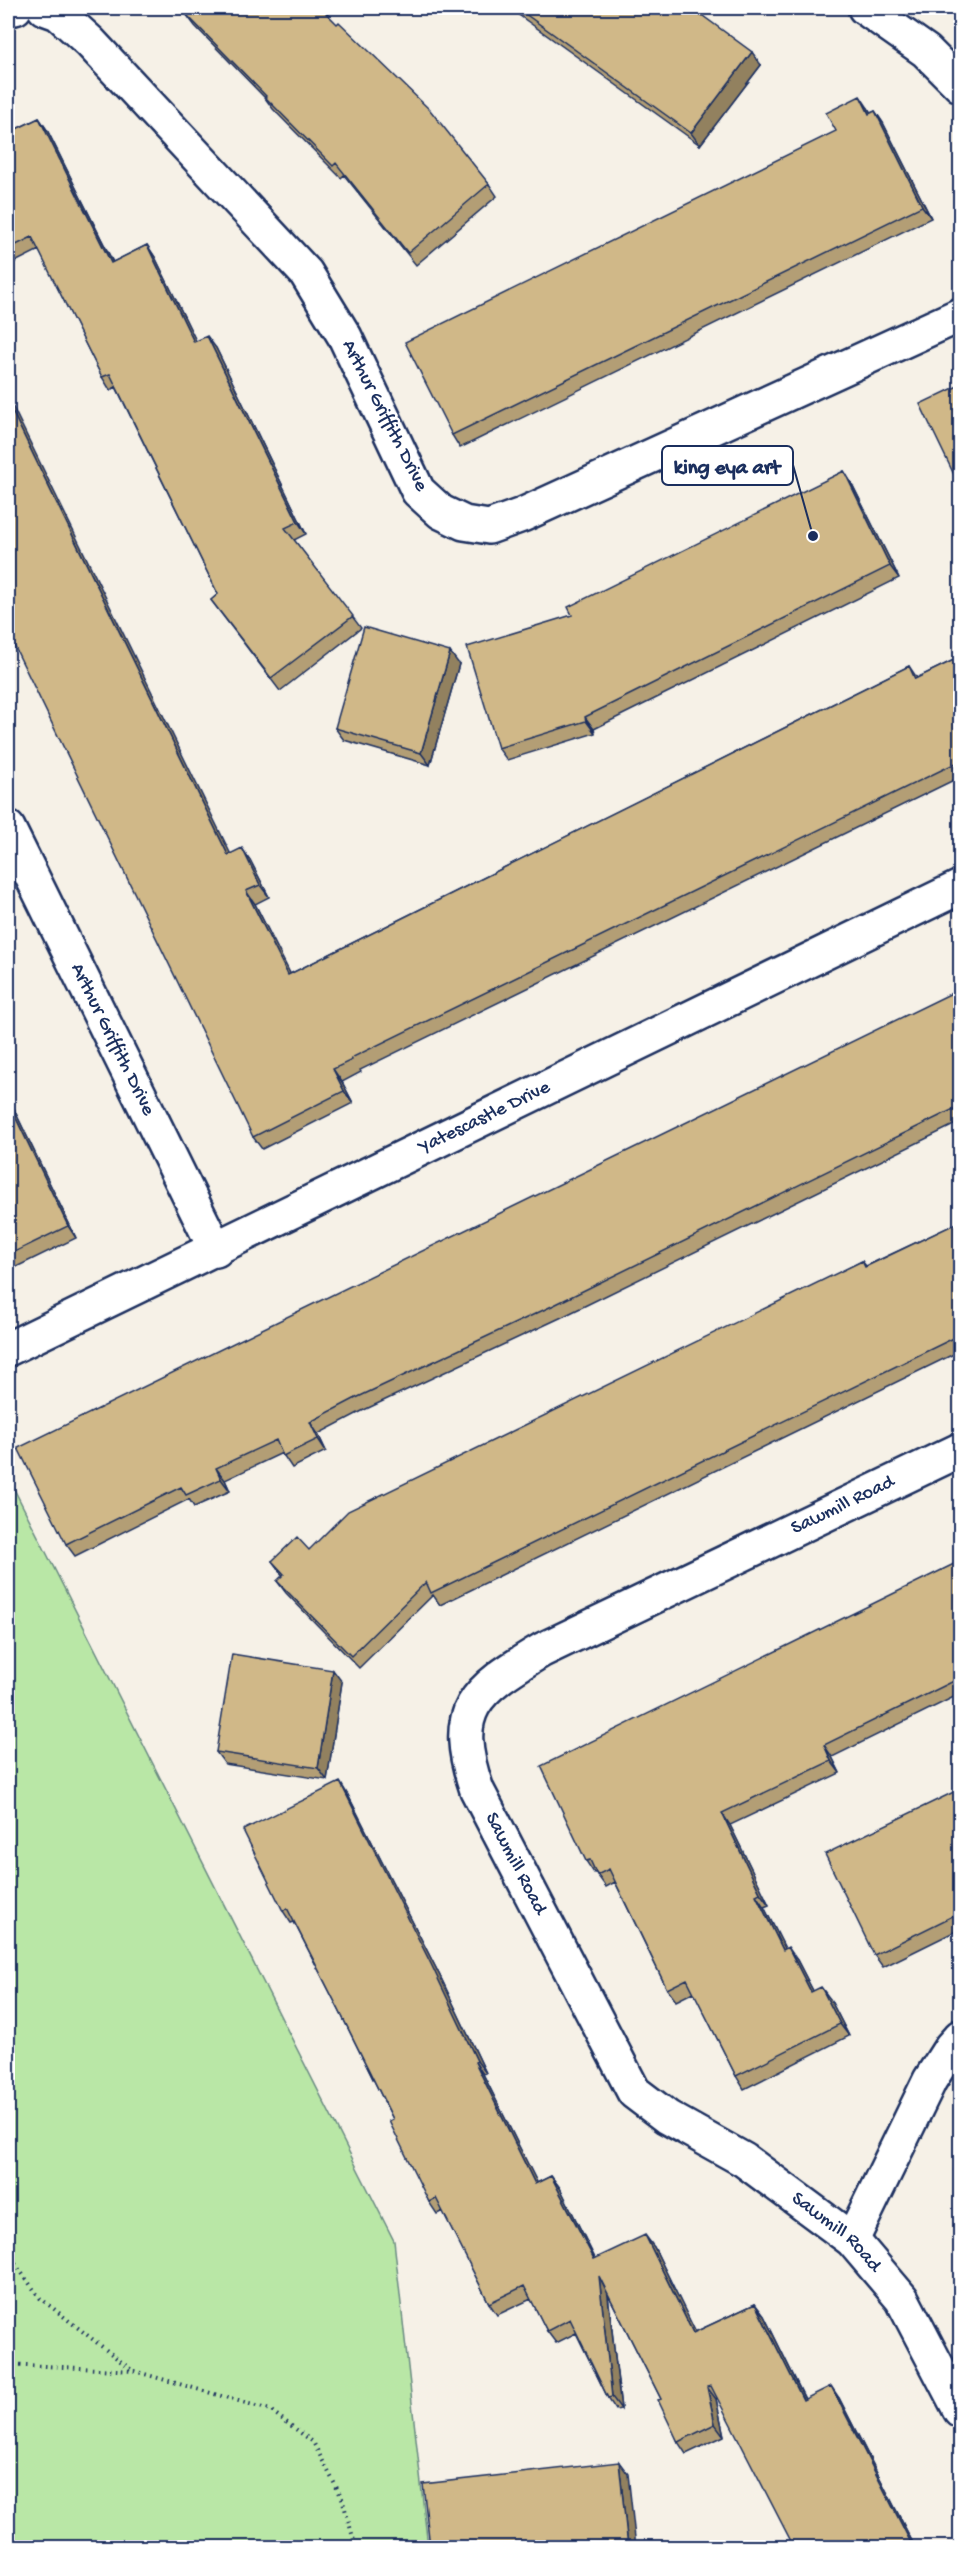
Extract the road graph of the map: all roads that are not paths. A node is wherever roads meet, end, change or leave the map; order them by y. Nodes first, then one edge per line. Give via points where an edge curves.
1 (15, 8) edge
2 (44, 8) edge
3 (865, 8) edge
4 (8, 9) edge
5 (960, 85) edge
6 (960, 315) edge
7 (8, 828) edge
8 (960, 887) edge
9 (216, 1250) junction
10 (8, 1349) edge
11 (960, 1450) edge
12 (960, 2037) edge
13 (852, 2240) junction
14 (960, 2410) edge

1 - 4 street
2 - 6 street, Arthur Griffith Drive via 58,13 90,42 306,273 345,338 418,491 441,512 464,523 489,527 522,515
3 - 5 street via 926,51
7 - 9 street, Arthur Griffith Drive
8 - 9 street, Yatescastle Drive
9 - 10 street, Yatescastle Drive
11 - 13 street, Sawmill Road via 542,1650 503,1673 467,1714 468,1762 477,1790 634,2092 667,2117 744,2160
12 - 13 street via 930,2080
13 - 14 street, Sawmill Road via 902,2299

